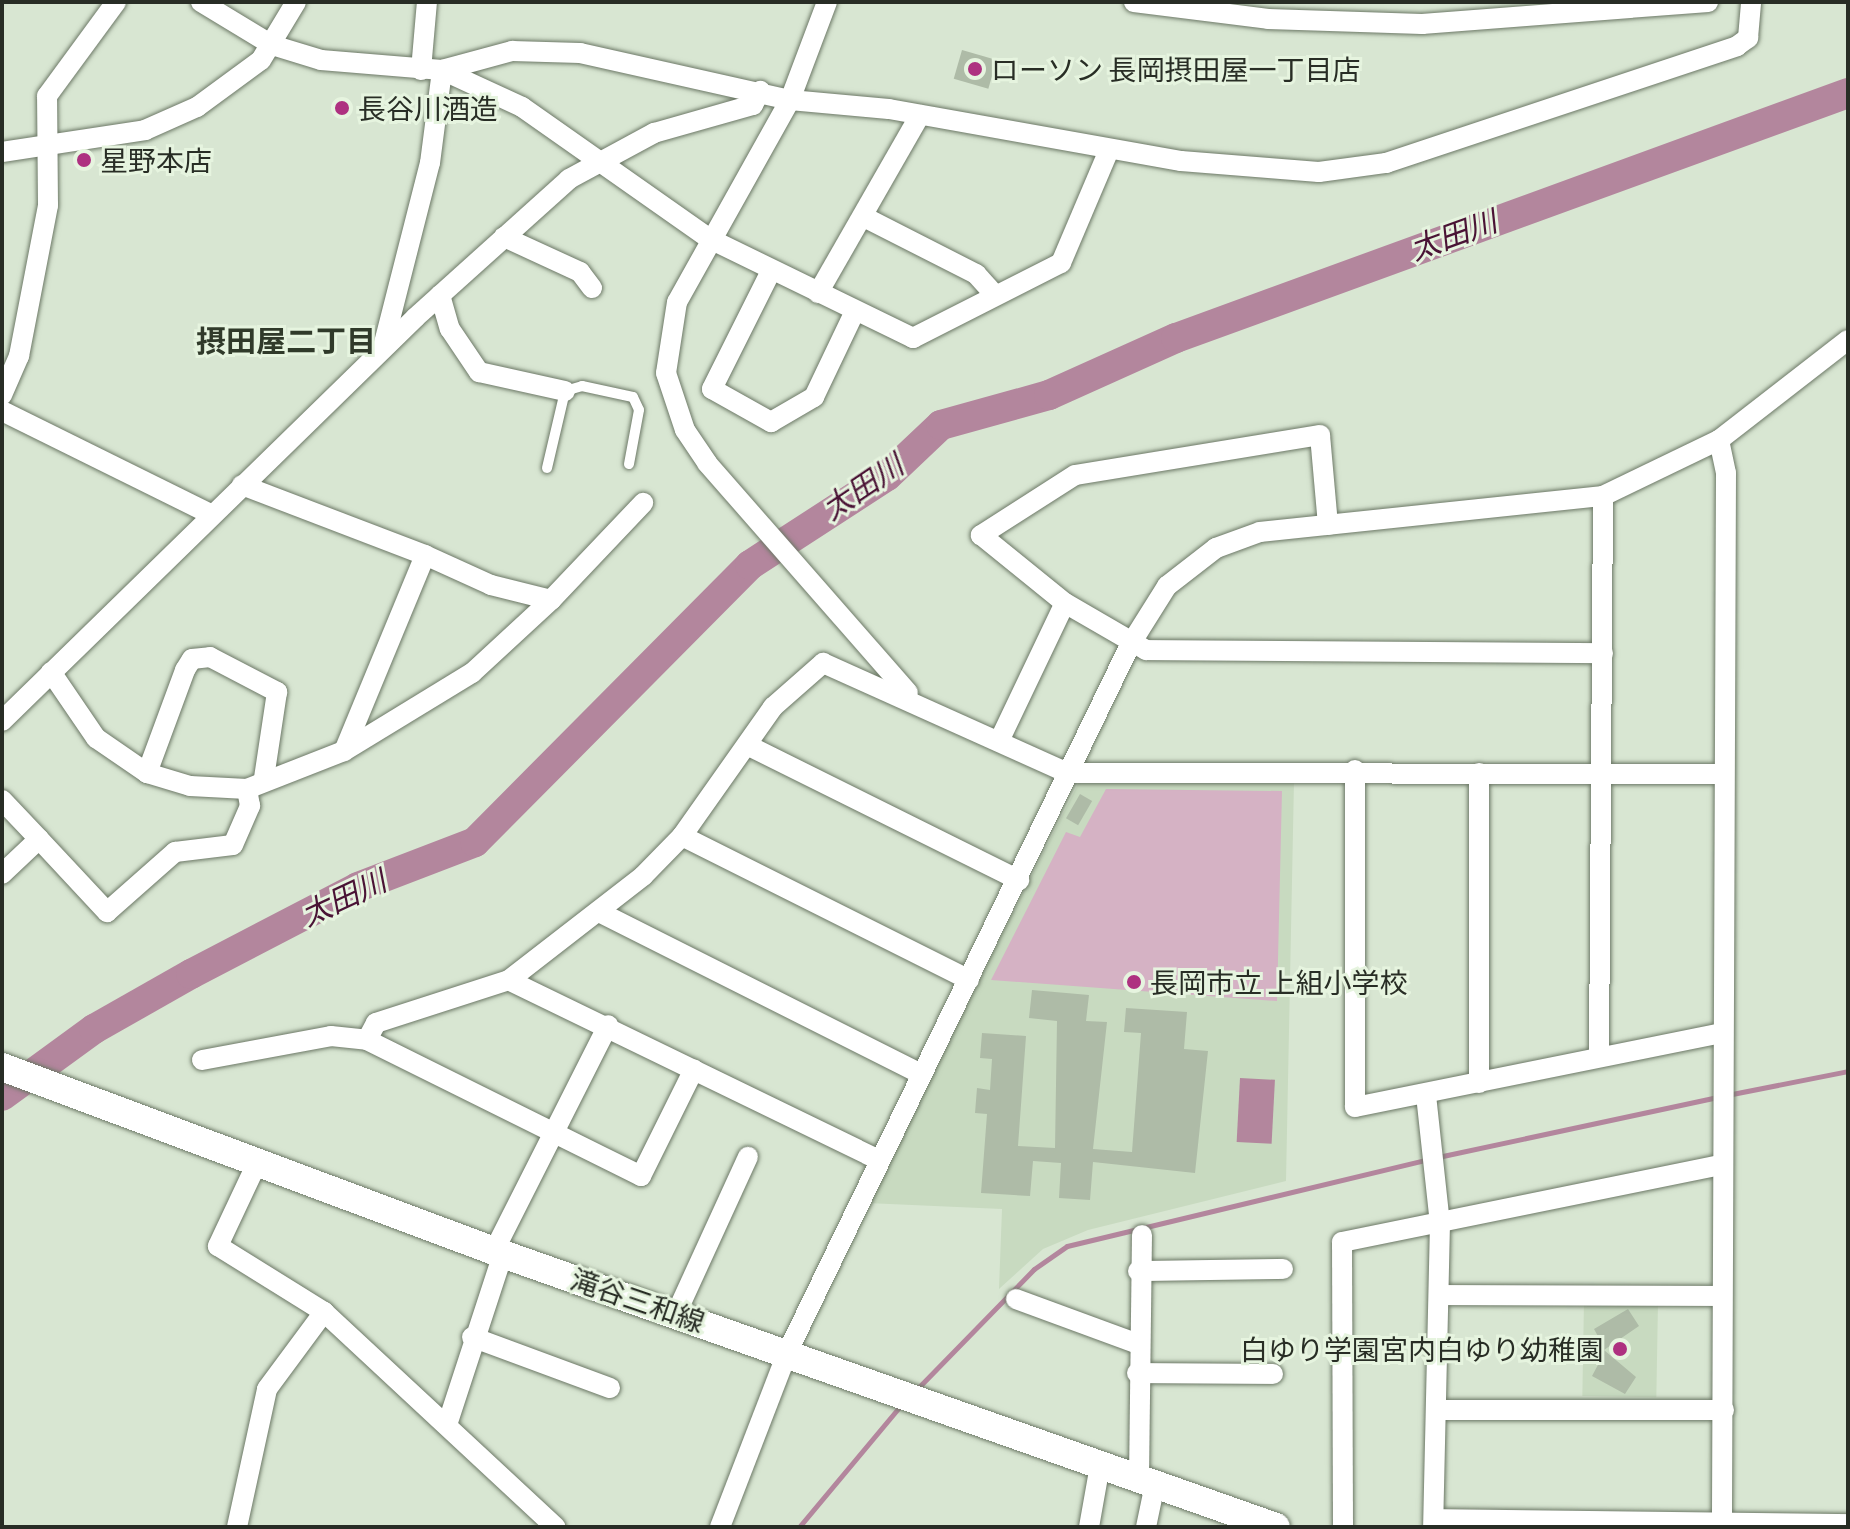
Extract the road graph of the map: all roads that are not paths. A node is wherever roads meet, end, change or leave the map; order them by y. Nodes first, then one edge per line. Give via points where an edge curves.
1 (116, 2) edge
2 (201, 2) edge
3 (296, 2) edge
4 (427, 2) edge
5 (827, 2) edge
6 (1134, 2) edge
7 (1708, 2) edge
8 (1751, 2) edge
9 (272, 45) junction
10 (421, 70) junction
11 (442, 70) junction
12 (760, 91) junction
13 (790, 100) junction
14 (920, 115) junction
15 (51, 147) junction
16 (1109, 150) junction
17 (2, 152) edge
18 (599, 161) junction
19 (864, 217) junction
20 (504, 237) junction
21 (710, 239) junction
22 (771, 271) junction
23 (592, 288) dead end
24 (818, 293) junction
25 (994, 294) junction
26 (440, 295) junction
27 (855, 311) junction
28 (1848, 340) edge
29 (381, 354) junction
30 (565, 391) junction
31 (2, 395) edge
32 (2, 411) edge
33 (1719, 440) junction
34 (629, 464) dead end
35 (547, 468) dead end
36 (242, 485) junction
37 (1603, 496) junction
38 (643, 503) dead end
39 (210, 514) junction
40 (1328, 525) junction
41 (425, 555) junction
42 (551, 600) junction
43 (1065, 603) junction
44 (1130, 645) junction
45 (1603, 653) junction
46 (51, 672) junction
47 (913, 699) junction
48 (2, 721) edge
49 (1001, 737) junction
50 (747, 745) junction
51 (344, 751) junction
52 (1355, 770) junction
53 (147, 773) junction
54 (1068, 773) junction
55 (1479, 773) junction
56 (1601, 773) junction
57 (1723, 774) junction
58 (256, 784) junction
59 (2, 800) edge
60 (682, 836) junction
61 (39, 839) junction
62 (2, 874) edge
63 (1019, 880) junction
64 (603, 914) junction
65 (509, 980) junction
66 (969, 980) junction
67 (608, 1025) junction
68 (1721, 1033) junction
69 (367, 1040) junction
70 (1599, 1056) junction
71 (202, 1060) dead end
72 (2, 1067) edge
73 (694, 1069) junction
74 (921, 1074) junction
75 (1479, 1083) junction
76 (1426, 1095) junction
77 (554, 1135) junction
78 (748, 1157) dead end
79 (879, 1160) junction
80 (257, 1163) junction
81 (1722, 1165) junction
82 (1440, 1223) junction
83 (1142, 1235) dead end
84 (499, 1253) junction
85 (1283, 1269) dead end
86 (1138, 1271) junction
87 (1440, 1295) junction
88 (1721, 1296) junction
89 (1016, 1299) dead end
90 (324, 1312) junction
91 (676, 1314) junction
92 (472, 1337) junction
93 (1138, 1344) junction
94 (788, 1351) junction
95 (1137, 1373) junction
96 (1273, 1374) dead end
97 (610, 1388) dead end
98 (1440, 1410) junction
99 (1724, 1410) junction
100 (448, 1422) junction
101 (1100, 1465) junction
102 (1147, 1481) junction
103 (1246, 1522) edge
104 (1433, 1523) edge
105 (1533, 1524) edge
106 (1722, 1524) edge
107 (1848, 1524) edge
108 (237, 1527) edge
109 (555, 1527) edge
110 (720, 1527) edge
111 (1089, 1527) edge
112 (1146, 1527) edge
113 (1276, 1527) edge
114 (1343, 1527) edge

1 - 15 street via 47,96
2 - 9 street
3 - 9 street
4 - 10 street
5 - 13 street
6 - 7 street via 1268,19 1422,24
8 - 16 street via 1751,28 1737,46 1386,163 1284,171
9 - 10 street via 321,60
9 - 15 street via 252,69 165,123
10 - 11 street
11 - 12 street via 546,50
11 - 18 street via 522,107
11 - 29 street via 430,163
12 - 13 street
12 - 18 street via 753,105 654,133
13 - 14 street
13 - 21 street
14 - 16 street
14 - 19 street
15 - 17 street
15 - 31 street via 37,276
16 - 25 street via 1061,263
18 - 20 street
18 - 21 street
19 - 24 street
19 - 25 street via 976,274
20 - 23 street via 580,272
20 - 26 street
21 - 22 street
21 - 47 street via 677,302 666,373 685,430 723,483
22 - 24 street
22 - 27 street via 712,389 771,422 814,397
24 - 27 street
25 - 27 street via 913,338
26 - 29 street
26 - 30 street via 450,329 479,372
28 - 33 street
29 - 36 street
30 - 34 lane via 582,386 633,397 639,410
30 - 35 lane
32 - 39 street
33 - 37 street
33 - 57 street via 1726,473
36 - 39 street
36 - 41 street
37 - 40 street
37 - 45 street
38 - 42 street
39 - 46 street
40 - 43 street via 1320,435 1075,475 981,535
40 - 44 street via 1260,532 1216,548 1167,586
41 - 42 street via 491,585
41 - 51 street
42 - 51 street via 472,673
43 - 44 street
43 - 49 street
44 - 45 street via 1274,653
44 - 54 street
45 - 56 street
46 - 48 street
46 - 53 street via 96,738
47 - 49 street
47 - 50 street via 823,663 773,707
49 - 54 street
50 - 60 street
50 - 63 street
51 - 58 street
52 - 54 street
52 - 55 street
52 - 76 street via 1355,1107
53 - 58 street via 190,786
53 - 58 street via 185,670 192,659 210,657 277,692
54 - 63 street
55 - 56 street
55 - 75 street
56 - 57 street
56 - 70 street
57 - 68 street
58 - 61 street via 233,845 175,852 107,912
59 - 61 street
60 - 64 street
60 - 66 street
61 - 62 street
63 - 66 street
64 - 65 street
64 - 74 street
65 - 67 street
65 - 69 street via 376,1023
66 - 74 street
67 - 73 street
67 - 77 street
68 - 70 street
68 - 81 street
69 - 71 street via 331,1036
69 - 77 street
70 - 75 street
72 - 80 main road, 滝谷三和線
73 - 77 street via 641,1176
73 - 79 street
74 - 79 street
75 - 76 street
76 - 82 street
77 - 84 street
78 - 91 street
79 - 94 street
80 - 84 main road, 滝谷三和線
80 - 90 street via 218,1246
81 - 82 street
81 - 88 street
82 - 87 street
82 - 114 street via 1342,1242
83 - 86 street
84 - 91 main road, 滝谷三和線
84 - 92 street
85 - 86 street
86 - 93 street
87 - 88 street
87 - 98 street
88 - 99 street
89 - 93 street
90 - 100 street
90 - 108 street via 267,1389
91 - 94 main road, 滝谷三和線
92 - 97 street
92 - 100 street
93 - 95 street
94 - 101 main road, 滝谷三和線
94 - 110 street
95 - 96 street
95 - 102 street
98 - 99 street
98 - 104 street
99 - 106 street
100 - 109 street
101 - 102 main road, 滝谷三和線
101 - 111 street
102 - 103 main road, 滝谷三和線
102 - 112 street
103 - 113 main road, 滝谷三和線
104 - 105 street
105 - 106 street
106 - 107 street

